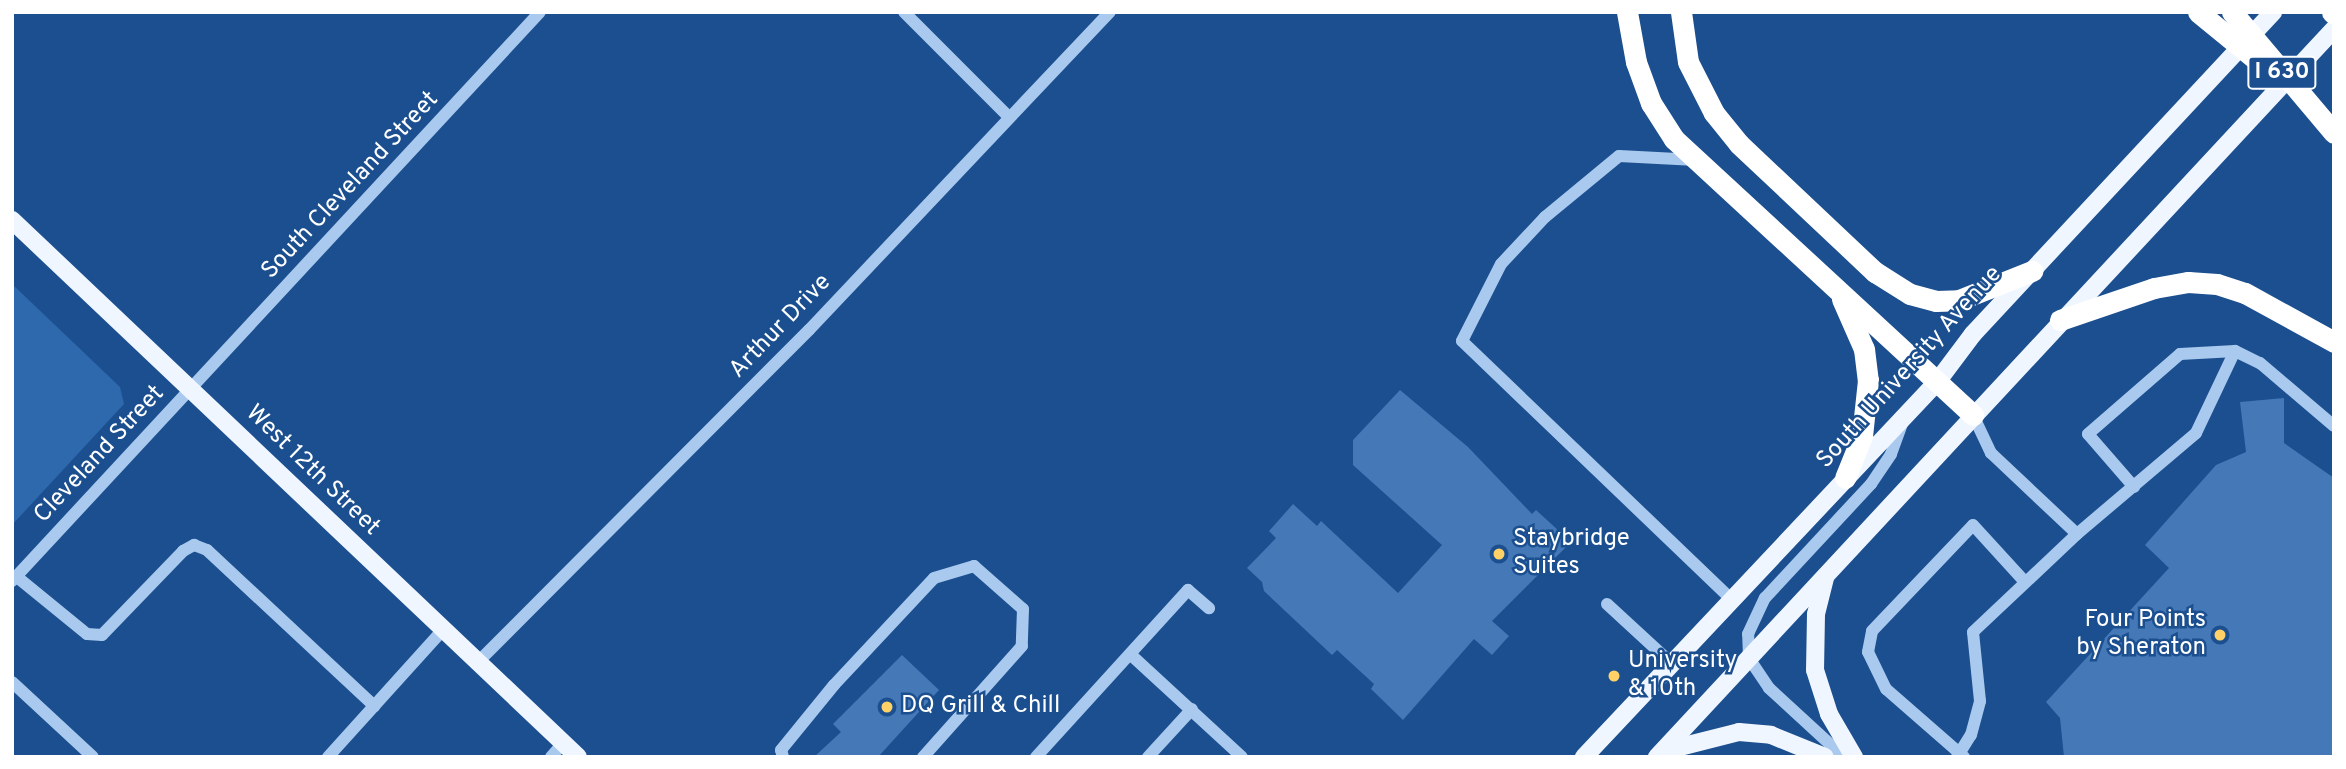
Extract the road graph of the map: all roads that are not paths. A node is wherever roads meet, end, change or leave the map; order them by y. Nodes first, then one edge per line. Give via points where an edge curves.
1 (540, 12) edge
2 (904, 12) edge
3 (1110, 12) edge
4 (1627, 12) edge
5 (1681, 12) edge
6 (2198, 12) edge
7 (2232, 12) edge
8 (2273, 12) edge
9 (2334, 29) edge
10 (2305, 100) junction
11 (1009, 117) junction
12 (2334, 133) edge
13 (1696, 160) junction
14 (12, 220) edge
15 (2032, 271) junction
16 (1836, 288) junction
17 (2060, 320) junction
18 (2334, 342) edge
19 (2235, 351) junction
20 (1937, 382) junction
21 (191, 388) junction
22 (1973, 415) junction
23 (1904, 417) junction
24 (2334, 426) edge
25 (1845, 478) junction
26 (2134, 487) junction
27 (2077, 534) junction
28 (1828, 570) junction
29 (15, 579) edge
30 (2025, 582) junction
31 (1731, 599) junction
32 (1607, 604) dead end
33 (1209, 608) dead end
34 (441, 632) junction
35 (1130, 654) junction
36 (1749, 658) junction
37 (1670, 662) junction
38 (476, 664) junction
39 (12, 682) edge
40 (374, 706) junction
41 (1192, 709) junction
42 (557, 750) edge
43 (1659, 755) edge
44 (1960, 755) edge
45 (93, 757) edge
46 (328, 757) edge
47 (578, 757) edge
48 (783, 757) edge
49 (923, 757) edge
50 (1036, 757) edge
51 (1148, 757) edge
52 (1242, 757) edge
53 (1584, 757) edge
54 (1825, 757) edge
55 (1844, 757) edge
56 (1854, 757) edge

1 - 21 street, South Cleveland Street
2 - 11 street
3 - 11 street, Arthur Drive
4 - 13 highway via 1636,62 1651,103 1674,139
5 - 15 highway via 1688,62 1714,113 1739,144 1875,272 1910,294 1936,301 1959,300
6 - 10 highway
7 - 10 highway, I 630
8 - 15 main road, South University Avenue
9 - 17 main road
10 - 12 highway, I 630
11 - 38 street, Arthur Drive via 809,330
13 - 16 highway
13 - 31 street via 1619,156 1545,217 1502,264 1462,341
14 - 21 main road, West 12th Street
15 - 20 main road, South University Avenue via 1973,334
16 - 20 highway
16 - 25 highway via 1864,349 1868,380 1862,436
17 - 18 highway via 2154,288 2188,282 2217,284 2245,293
17 - 22 main road
19 - 24 street via 2260,363
19 - 26 street via 2196,433
19 - 26 street via 2180,354 2088,434
20 - 22 highway
20 - 23 main road, South University Avenue
21 - 29 street, Cleveland Street
21 - 34 main road, West 12th Street
22 - 27 street via 1991,453
22 - 28 main road
23 - 25 main road, South University Avenue
23 - 36 street via 1891,454 1871,484 1765,598 1748,634
25 - 31 main road, South University Avenue
26 - 27 street
27 - 30 street
28 - 36 main road
28 - 56 main road via 1815,614 1815,670 1829,714
29 - 40 street via 87,634 102,635 194,545 206,550
30 - 44 street via 1973,632 1980,701
30 - 44 street via 1973,525 1872,631 1868,652 1886,689
31 - 37 main road, South University Avenue
32 - 37 street
33 - 35 street via 1188,590
34 - 38 main road, West 12th Street
34 - 40 street
35 - 41 street
35 - 50 street
36 - 43 main road
36 - 55 street via 1769,688
37 - 53 main road, South University Avenue
38 - 42 main road, West 12th Street
39 - 45 street
40 - 46 street
41 - 51 street
41 - 52 street
42 - 47 main road, West 12th Street
43 - 54 main road via 1739,732 1770,735
48 - 49 street via 780,750 834,685 934,579 974,566 1023,609 1022,646

